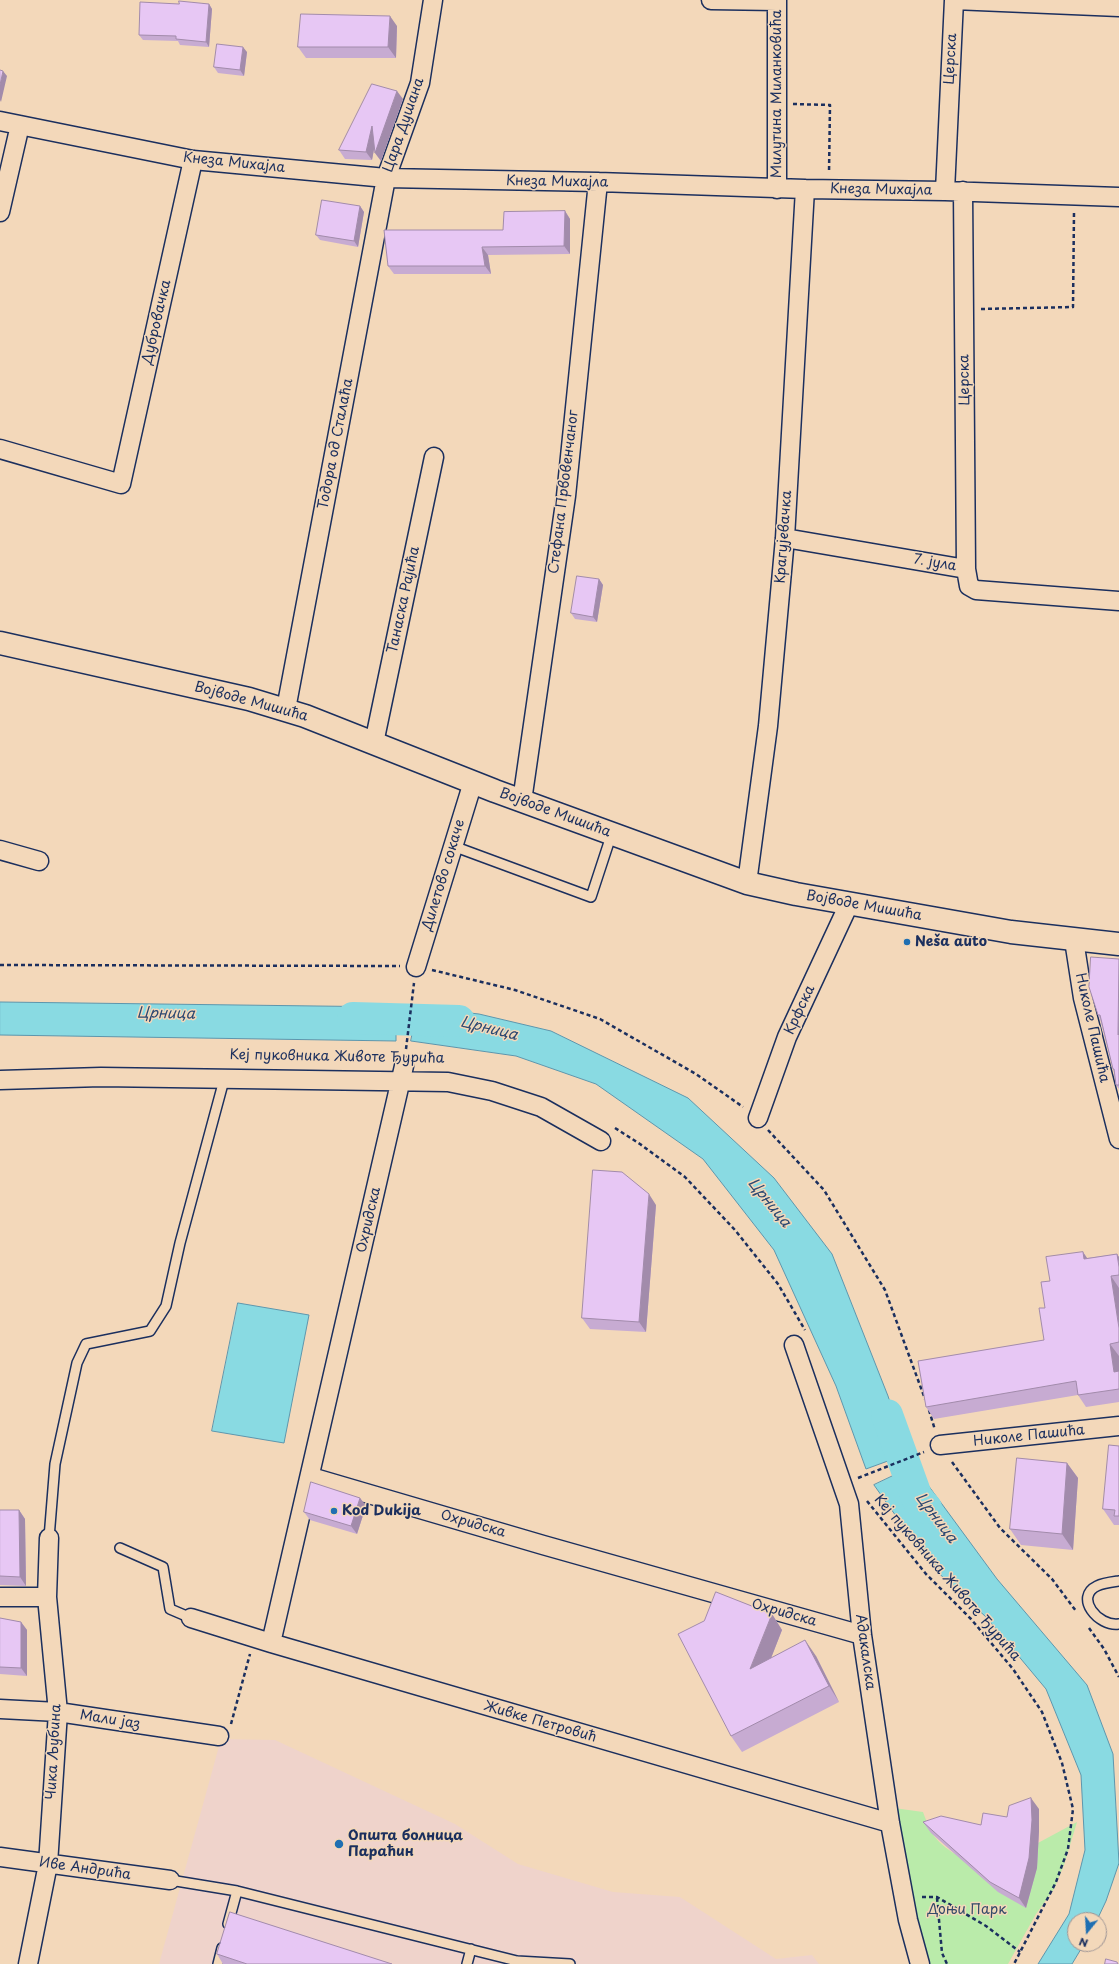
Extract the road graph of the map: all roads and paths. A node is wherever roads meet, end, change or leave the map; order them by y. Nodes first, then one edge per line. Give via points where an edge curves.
1 (433, 0) edge
2 (711, 0) edge
3 (954, 0) edge
4 (777, 1) edge
5 (1119, 7) edge
6 (777, 103) junction
7 (0, 121) edge
8 (20, 125) junction
9 (193, 160) junction
10 (386, 178) junction
11 (598, 182) junction
12 (777, 189) junction
13 (805, 189) junction
14 (828, 190) junction
15 (954, 191) junction
16 (1074, 196) junction
17 (1119, 197) edge
18 (0, 212) edge
19 (974, 309) dead end
20 (0, 448) edge
21 (434, 457) dead end
22 (785, 538) junction
23 (966, 569) junction
24 (1119, 601) edge
25 (0, 643) edge
26 (286, 709) junction
27 (374, 743) junction
28 (473, 782) junction
29 (522, 801) junction
30 (612, 834) junction
31 (453, 846) junction
32 (0, 850) edge
33 (39, 861) dead end
34 (747, 883) junction
35 (849, 904) junction
36 (1074, 940) junction
37 (1119, 944) edge
38 (0, 965) edge
39 (416, 967) junction
40 (403, 1067) junction
41 (0, 1080) edge
42 (224, 1080) junction
43 (758, 1118) junction
44 (610, 1126) dead end
45 (1119, 1138) edge
46 (601, 1141) dead end
47 (800, 1340) joint
48 (1119, 1426) edge
49 (940, 1446) junction
50 (855, 1472) dead end
51 (311, 1477) junction
52 (857, 1479) junction
53 (858, 1482) dead end
54 (862, 1495) dead end
55 (49, 1538) joint
56 (120, 1548) dead end
57 (1119, 1581) edge
58 (0, 1597) edge
59 (47, 1597) junction
60 (1080, 1617) dead end
61 (191, 1618) joint
62 (1085, 1623) dead end
63 (1119, 1624) edge
64 (862, 1635) junction
65 (254, 1638) junction
66 (271, 1643) junction
67 (1119, 1677) edge
68 (0, 1709) edge
69 (58, 1712) junction
70 (219, 1736) joint
71 (890, 1823) junction
72 (0, 1857) edge
73 (48, 1864) junction
74 (170, 1880) joint
75 (236, 1890) junction
76 (471, 1949) junction
77 (1020, 1952) junction
78 (28, 1964) edge
79 (218, 1964) edge
80 (467, 1964) edge
81 (570, 1964) edge
82 (920, 1964) edge
83 (947, 1964) edge
84 (1014, 1964) edge

1 - 10 street, Цара Душана via 420,83
2 - 4 street
3 - 5 street
3 - 15 street, Церска
4 - 6 street, Милутина Миланковића
6 - 12 street, Милутина Миланковића
6 - 14 path via 830,105
7 - 8 street, Кнеза Михајла
8 - 9 street, Кнеза Михајла
8 - 18 street
9 - 10 street, Кнеза Михајла
9 - 20 street, Дубровачка via 121,484
10 - 11 street, Кнеза Михајла
10 - 26 street, Тодора од Сталаћа
11 - 12 street, Кнеза Михајла
11 - 29 street, Стефана Првовенчаног via 566,496
12 - 13 street, Кнеза Михајла
13 - 14 street, Кнеза Михајла
13 - 22 street, Крагујевачка
14 - 15 street, Кнеза Михајла
15 - 16 street, Кнеза Михајла
15 - 23 street, Церска
16 - 17 street, Кнеза Михајла
16 - 19 path via 1073,307
21 - 27 street, Танаска Рајића
22 - 23 street, 7. јула
22 - 34 street, Крагујевачка via 768,726
23 - 24 street, 7. јула via 969,586 976,590
25 - 26 main road, Војводе Мишића
26 - 27 main road, Војводе Мишића
27 - 28 main road, Војводе Мишића
28 - 29 main road, Војводе Мишића
28 - 31 street, Дилетово сокаче
29 - 30 main road, Војводе Мишића
30 - 31 lane via 591,897
30 - 34 main road, Војводе Мишића
31 - 39 street, Дилетово сокаче
32 - 33 street
34 - 35 main road, Војводе Мишића
35 - 36 main road, Војводе Мишића via 1011,932
35 - 43 street, Крфска via 787,1037
36 - 37 main road, Војводе Мишића
36 - 45 street, Николе Пашића via 1083,998
38 - 39 path
39 - 40 path
39 - 43 path via 514,990 600,1019 696,1074
40 - 42 street
40 - 46 street via 448,1082 492,1090 541,1107
40 - 51 street, Охридска
41 - 42 street via 101,1077
42 - 55 lane via 180,1242 166,1306 150,1331 86,1344 77,1363 55,1464
43 - 49 path via 824,1190 885,1290
44 - 47 path via 685,1177 735,1230 778,1284
47 - 64 street, Адакалска via 849,1504
48 - 49 street, Николе Пашића
49 - 52 path
49 - 60 path via 1000,1528 1052,1579
50 - 52 path
51 - 64 street, Охридска
51 - 66 street
52 - 53 path
54 - 77 path, Кеј пуковника Животе Ђурића via 926,1574 972,1619 1013,1669 1042,1712 1062,1763 1073,1809 1068,1849 1056,1882
55 - 59 street, Чика Љубина
56 - 61 lane via 163,1567 170,1609
57 - 63 lane via 1097,1586 1090,1593 1088,1603 1091,1612 1099,1619 1110,1624
58 - 59 street
59 - 69 street, Чика Љубина
61 - 65 street, Живке Петровић
62 - 67 path via 1104,1648
64 - 71 street, Адакалска
65 - 66 street, Живке Петровић
65 - 70 path via 228,1734
66 - 71 street, Живке Петровић
68 - 69 street, Мали јаз
69 - 70 street, Мали јаз
69 - 73 street, Чика Љубина
71 - 82 street, Адакалска via 908,1920
72 - 73 street, Иве Андрића
73 - 74 street, Иве Андрића
73 - 78 street, Чика Љубина
74 - 75 lane
75 - 76 lane
75 - 79 lane
76 - 80 lane
76 - 81 lane via 517,1960
77 - 83 path via 986,1926 937,1897 942,1952
77 - 84 path, Кеј пуковника Животе Ђурића

